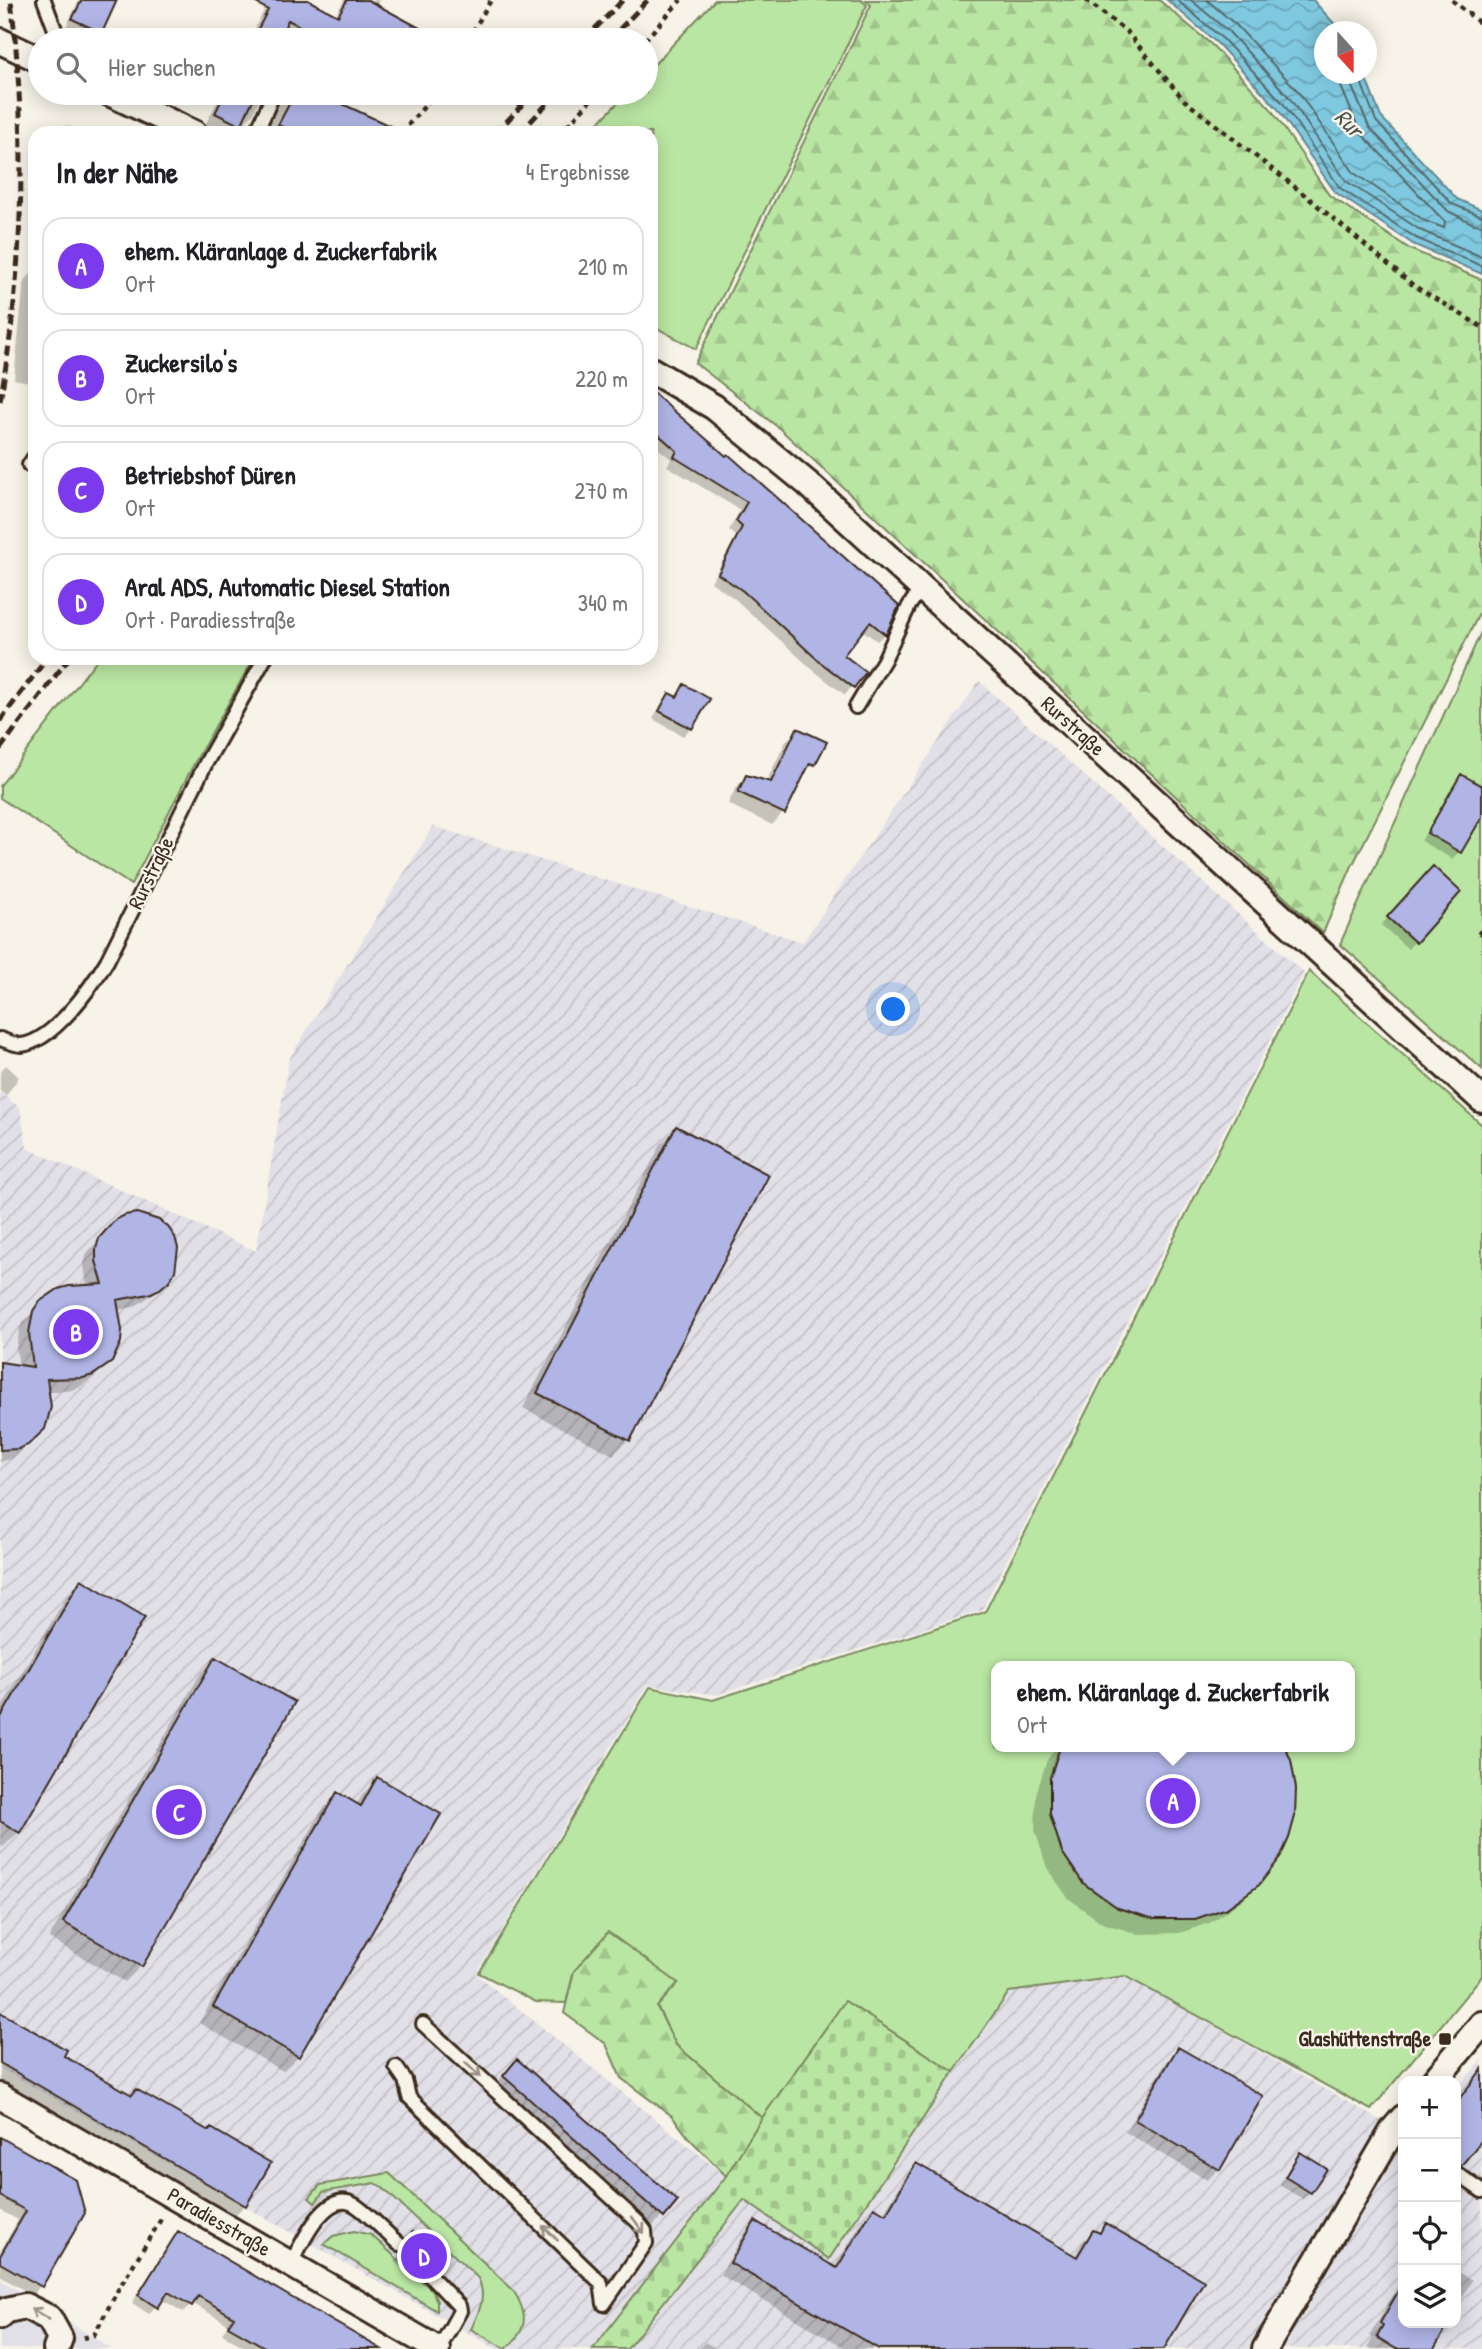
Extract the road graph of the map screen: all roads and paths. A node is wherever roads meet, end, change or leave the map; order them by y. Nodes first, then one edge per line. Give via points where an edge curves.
1 (44, 0) edge
2 (491, 0) edge
3 (681, 0) edge
4 (1086, 0) edge
5 (1452, 0) edge
6 (1482, 25) edge
7 (54, 28) edge
8 (475, 28) edge
9 (656, 28) edge
10 (0, 41) edge
11 (28, 54) edge
12 (135, 105) edge
13 (269, 105) edge
14 (426, 105) edge
15 (586, 105) edge
16 (179, 126) edge
17 (259, 126) edge
18 (407, 126) edge
19 (567, 126) edge
20 (1482, 327) edge
21 (658, 374) edge
22 (921, 588) junction
23 (261, 665) edge
24 (856, 707) dead end
25 (0, 1039) edge
26 (1482, 1100) edge
27 (423, 2024) dead end
28 (1482, 2024) edge
29 (396, 2067) dead end
30 (1438, 2076) edge
31 (0, 2096) edge
32 (1398, 2131) edge
33 (1461, 2176) edge
34 (1482, 2191) edge
35 (175, 2196) junction
36 (399, 2244) dead end
37 (291, 2264) junction
38 (422, 2267) dead end
39 (0, 2316) edge
40 (64, 2346) edge
41 (438, 2349) edge
42 (1265, 2349) edge

1 - 7 lane
2 - 8 path
3 - 9 path
4 - 20 path via 1126,32 1184,100 1414,286
5 - 6 path
10 - 11 street
12 - 16 street
13 - 17 lane
14 - 18 path
15 - 19 path
21 - 22 street, Rurstraße via 714,407 807,483
22 - 24 lane
22 - 26 street, Rurstraße
23 - 25 lane, Rurstraße via 205,763 91,989 40,1038 21,1045
27 -> 29 lane via 645,2231 646,2243 604,2304 601,2283 409,2097
28 - 30 street
31 - 35 street, Paradiesstraße
32 - 42 street
33 - 34 lane
35 - 37 street, Paradiesstraße
35 - 40 path via 94,2335
36 - 37 lane via 352,2203 341,2202 311,2227
37 - 41 street, Paradiesstraße
38 - 41 lane via 460,2311
40 -> 39 street via 49,2318 25,2305

